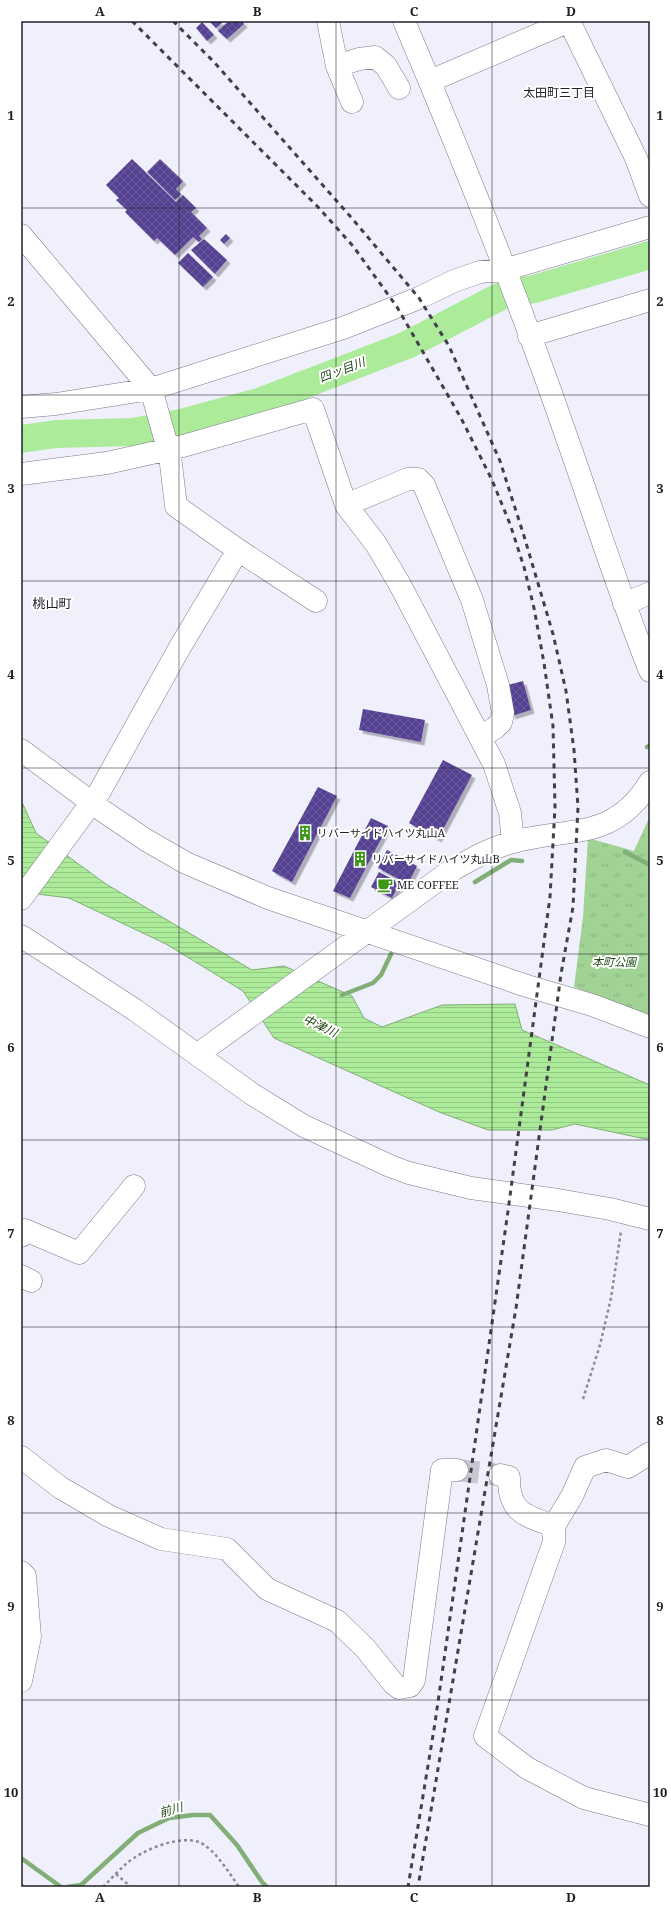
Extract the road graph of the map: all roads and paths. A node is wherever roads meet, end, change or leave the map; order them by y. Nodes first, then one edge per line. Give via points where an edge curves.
1 (328, 21) edge
2 (404, 21) edge
3 (569, 21) edge
4 (337, 66) junction
5 (430, 81) junction
6 (399, 88) dead end
7 (352, 102) dead end
8 (643, 156) edge
9 (650, 196) edge
10 (650, 227) edge
11 (21, 235) edge
12 (505, 273) junction
13 (650, 300) edge
14 (526, 326) junction
15 (153, 393) junction
16 (21, 407) edge
17 (166, 443) junction
18 (21, 474) edge
19 (346, 505) junction
20 (238, 550) junction
21 (650, 593) edge
22 (316, 601) dead end
23 (624, 604) junction
24 (650, 671) edge
25 (480, 737) junction
26 (21, 750) edge
27 (650, 782) edge
28 (89, 806) junction
29 (513, 842) junction
30 (21, 899) edge
31 (368, 931) junction
32 (21, 936) edge
33 (650, 1027) edge
34 (206, 1048) junction
35 (134, 1186) dead end
36 (623, 1213) junction
37 (650, 1219) edge
38 (21, 1236) edge
39 (583, 1399) dead end
40 (650, 1453) edge
41 (21, 1457) edge
42 (457, 1470) tunnel mouth
43 (500, 1475) dead end
44 (554, 1526) junction
45 (21, 1572) edge
46 (21, 1680) edge
47 (650, 1814) edge
48 (116, 1874) junction
49 (21, 1884) edge
50 (24, 1887) edge
51 (103, 1887) edge
52 (131, 1887) edge
53 (239, 1887) edge

1 - 4 street
2 - 5 street
3 - 5 street
3 - 8 street
4 - 6 street via 375,57 386,66
4 - 7 street
5 - 12 street
8 - 9 street
10 - 12 street
11 - 15 street
12 - 14 street
12 - 15 street via 480,272 343,328
13 - 14 street
14 - 23 street via 570,444
15 - 16 street
15 - 17 street
17 - 18 street via 106,463
17 - 19 street via 313,409
17 - 20 street via 176,506
19 - 25 street via 376,544 399,583
19 - 25 street via 408,479 418,479 424,485 472,600 498,685 503,713 501,722
20 - 22 street
20 - 28 street via 180,647 118,761
21 - 23 street
23 - 24 street
25 - 29 street via 494,764 504,792 510,813
26 - 28 street
27 - 29 street via 633,804 615,820 592,829
28 - 30 street
28 - 31 street via 186,863 268,898
29 - 31 street via 489,850 449,872
31 - 33 street via 527,986 592,1005
31 - 34 street
32 - 34 street via 135,1010
34 - 36 street via 252,1094 304,1126 390,1166 471,1188 558,1200
35 - 38 street via 78,1253 25,1230
36 - 37 street
36 - 39 path via 611,1298
40 - 44 street via 628,1467 606,1460 585,1467
41 - 42 street via 61,1488 109,1516 161,1539 227,1549 267,1589 337,1621 365,1648 399,1688 410,1686 414,1680 442,1470
43 - 44 street via 509,1477 511,1500 518,1509 534,1520
44 - 47 street via 554,1542 486,1736 527,1768 584,1798
45 - 46 street via 25,1576 30,1637
48 - 51 path
48 - 52 path
48 - 53 path via 138,1857 161,1845 181,1840 199,1842 211,1850
49 - 50 path

